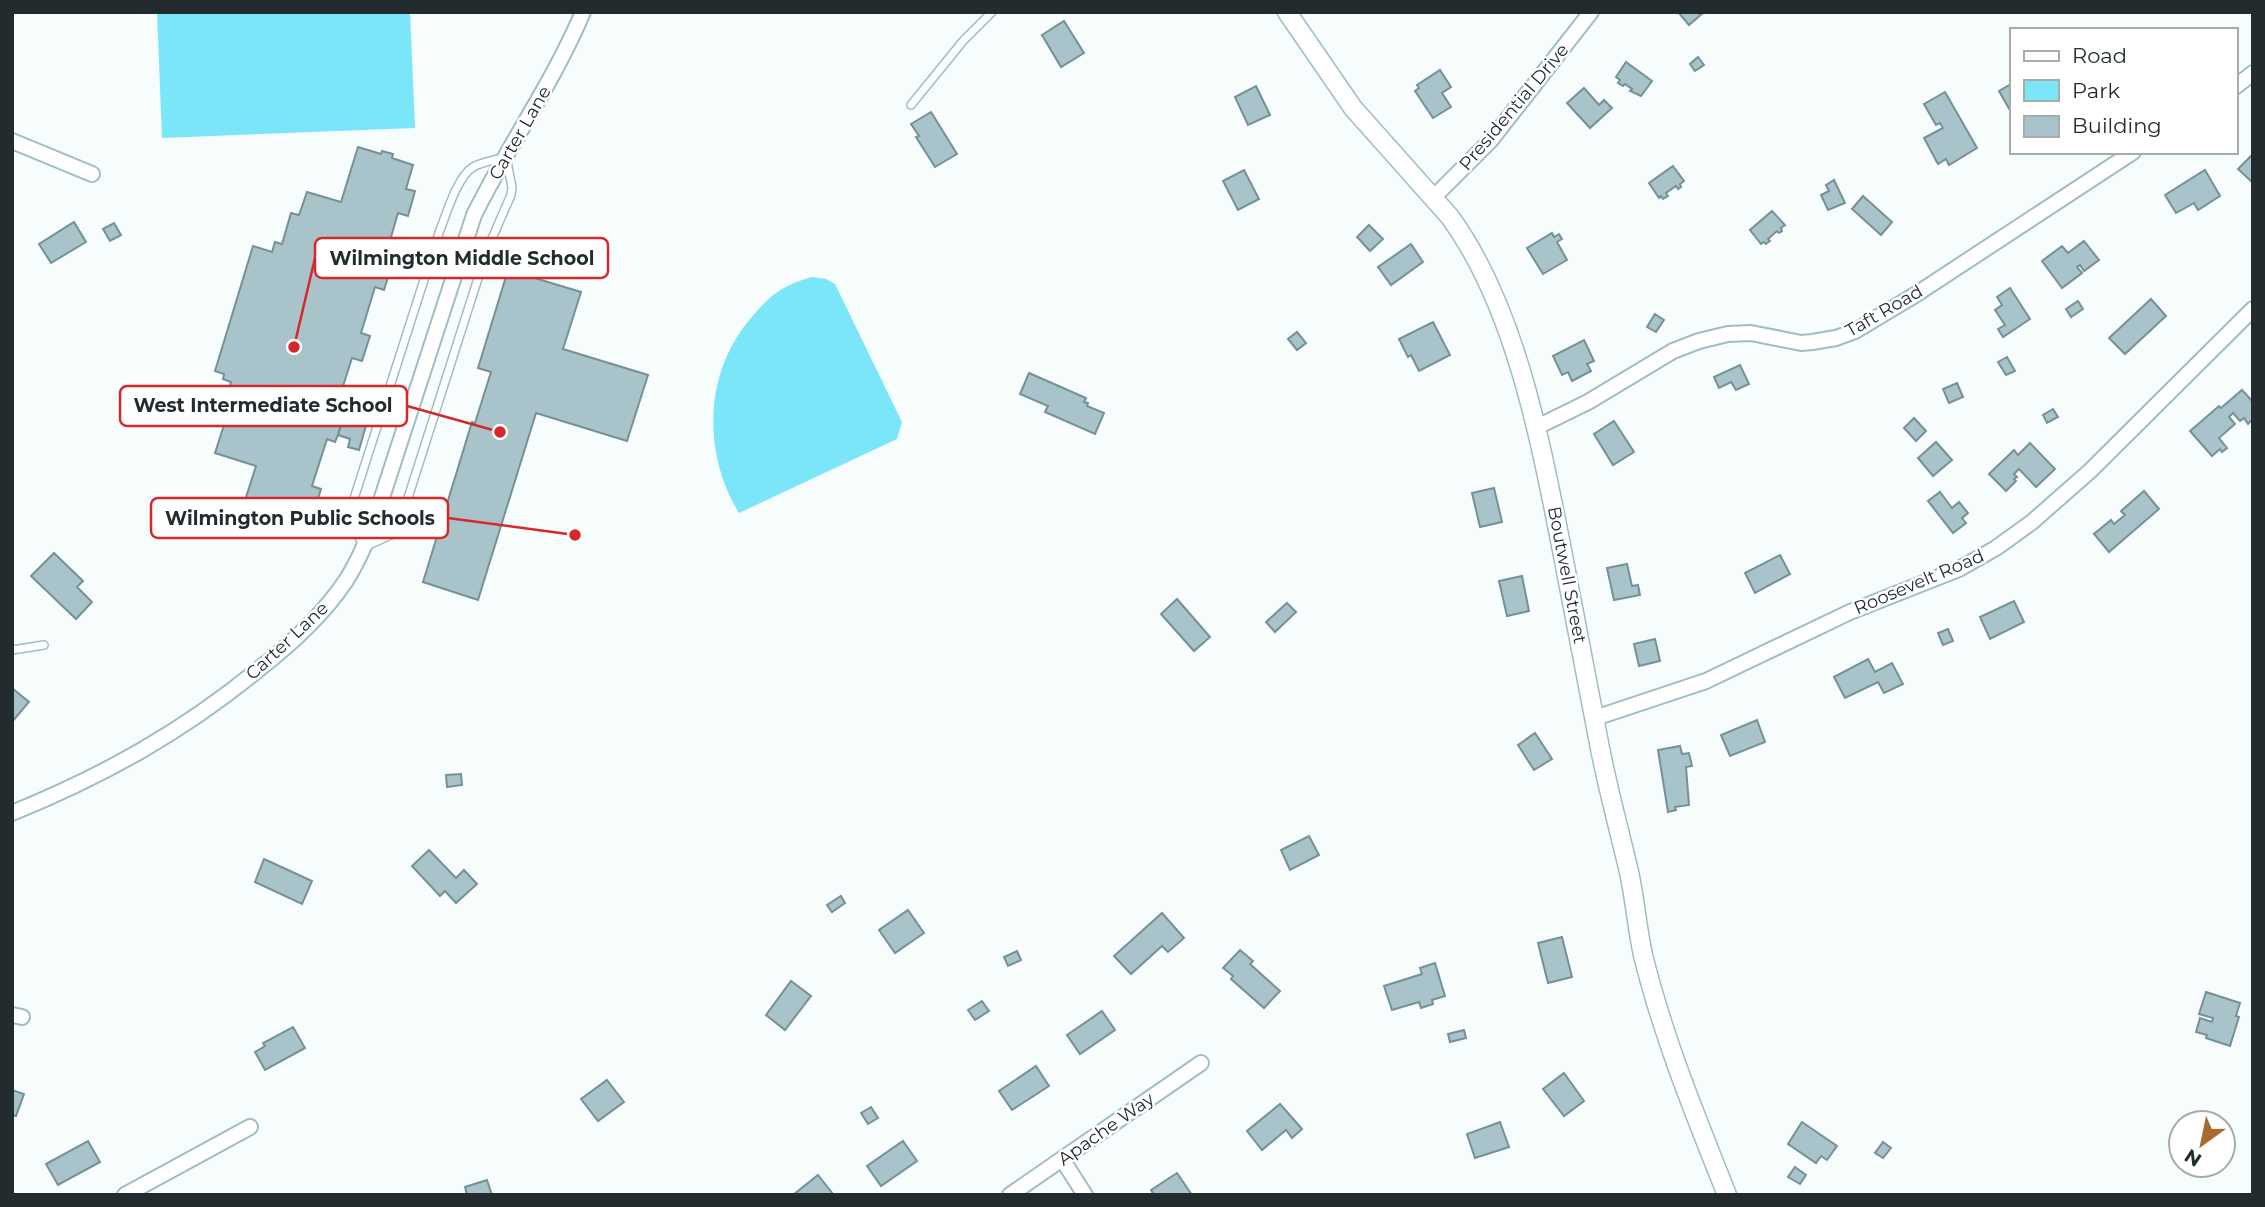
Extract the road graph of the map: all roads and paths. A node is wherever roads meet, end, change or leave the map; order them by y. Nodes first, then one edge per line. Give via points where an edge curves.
1 (583, 12) edge
2 (992, 12) edge
3 (1287, 12) edge
4 (1591, 12) edge
5 (2253, 73) edge
6 (2237, 85) edge
7 (911, 105) dead end
8 (12, 141) edge
9 (2130, 154) edge
10 (506, 157) junction
11 (92, 174) dead end
12 (1433, 198) junction
13 (2253, 309) edge
14 (1535, 428) junction
15 (364, 547) junction
16 (44, 645) dead end
17 (12, 650) edge
18 (1595, 718) junction
19 (12, 813) edge
20 (1201, 1063) dead end
21 (250, 1127) dead end
22 (1062, 1159) junction
23 (125, 1195) edge
24 (1010, 1195) edge
25 (1085, 1195) edge
26 (1727, 1195) edge

1 - 10 street, Carter Lane via 554,75
2 - 7 lane
3 - 12 street, Boutwell Street via 1353,108
4 - 12 street, Presidential Drive via 1491,140
5 - 6 street
8 - 11 street
9 - 14 street, Taft Road via 1855,331 1812,342 1751,333 1699,341
10 - 15 street, Carter Lane via 464,242
10 - 15 lane via 511,197 487,250 400,523 391,535
10 - 15 lane via 468,171 439,233 351,508 351,522
12 - 14 street, Boutwell Street via 1461,233 1496,302
13 - 18 street, Roosevelt Road via 2090,471 1996,548 1959,569 1850,612 1706,681
14 - 18 street, Boutwell Street
15 - 19 street, Carter Lane via 322,611 248,678 141,752
16 - 17 lane
18 - 26 street, Boutwell Street via 1643,954 1703,1137
20 - 22 street, Apache Way
21 - 23 street
22 - 24 street, Apache Way
22 - 25 street

